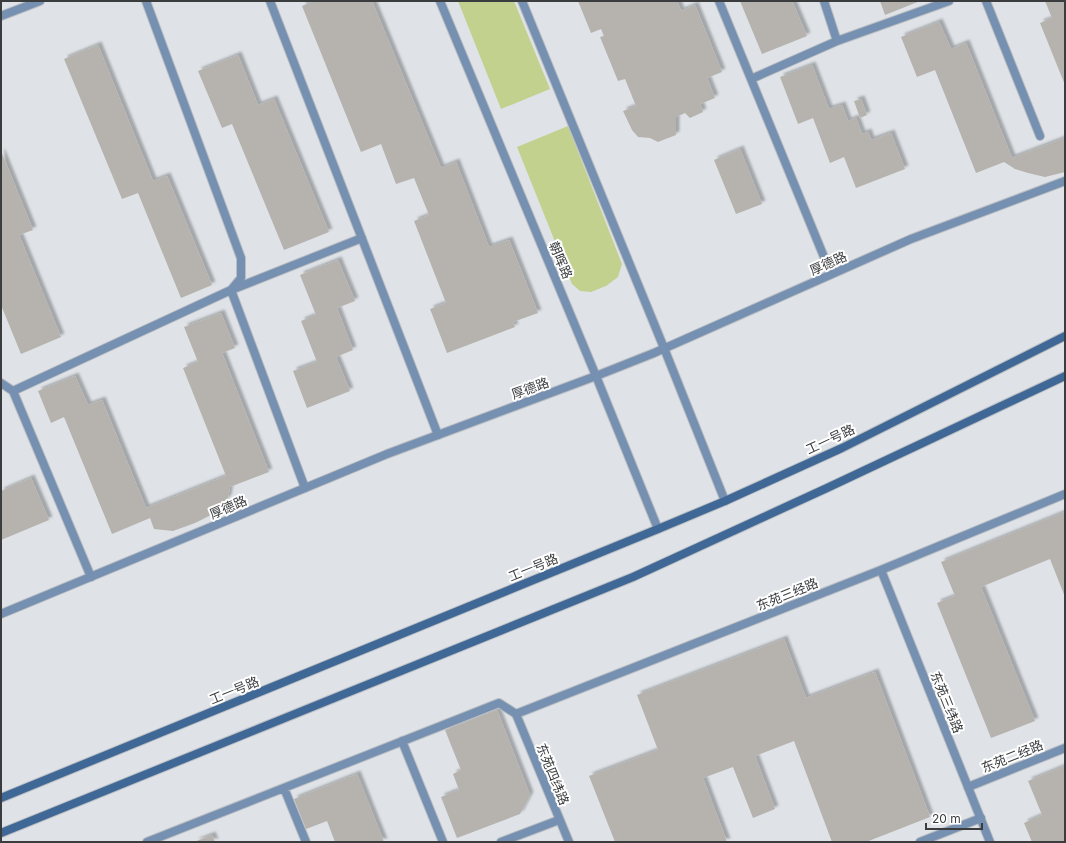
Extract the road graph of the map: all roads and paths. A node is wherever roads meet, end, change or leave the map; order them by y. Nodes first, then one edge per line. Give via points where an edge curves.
1 (40, 1) edge
2 (146, 1) edge
3 (270, 1) edge
4 (440, 1) edge
5 (522, 1) edge
6 (719, 1) edge
7 (824, 1) edge
8 (949, 1) edge
9 (986, 1) edge
10 (1, 16) edge
11 (837, 41) junction
12 (751, 79) junction
13 (1040, 136) dead end
14 (1065, 180) edge
15 (362, 238) junction
16 (831, 274) junction
17 (231, 290) junction
18 (1065, 336) edge
19 (664, 348) junction
20 (596, 376) junction
21 (1065, 376) edge
22 (1, 382) edge
23 (13, 391) junction
24 (438, 435) junction
25 (305, 488) junction
26 (1065, 494) edge
27 (725, 501) junction
28 (658, 529) junction
29 (881, 570) junction
30 (91, 577) junction
31 (1, 614) edge
32 (516, 714) junction
33 (402, 740) junction
34 (1065, 748) edge
35 (968, 787) junction
36 (284, 788) junction
37 (1, 798) edge
38 (981, 818) junction
39 (559, 820) junction
40 (1, 833) edge
41 (147, 842) edge
42 (306, 842) edge
43 (443, 842) edge
44 (502, 842) edge
45 (568, 842) edge
46 (920, 842) edge
47 (990, 842) edge

1 - 10 street
2 - 17 street via 241,258 241,278
3 - 15 street
4 - 20 street, 朝晖路
5 - 19 street
6 - 12 street
7 - 11 street
8 - 11 street
9 - 13 street
11 - 12 street
12 - 16 street
14 - 16 street, 厚德路 via 911,239
15 - 17 street
15 - 24 street
16 - 19 street, 厚德路
17 - 23 street
17 - 25 street
18 - 27 main road, 工一号路 via 842,448
19 - 20 street, 厚德路
19 - 27 street
20 - 24 street, 厚德路
20 - 28 street, 朝晖路
21 - 40 main road via 633,577
22 - 23 street
23 - 30 street
24 - 25 street, 厚德路
25 - 30 street, 厚德路
26 - 29 street, 东苑三经路
27 - 28 main road, 工一号路
28 - 37 main road, 工一号路
29 - 32 street, 东苑三经路
29 - 35 street, 东苑三纬路
30 - 31 street, 厚德路
32 - 33 street via 498,703
32 - 39 street, 东苑四纬路
33 - 36 street
33 - 43 street
34 - 35 street, 东苑二经路
35 - 38 street, 东苑三纬路
36 - 41 street
36 - 42 street
38 - 46 street
38 - 47 street, 东苑三纬路
39 - 44 street
39 - 45 street, 东苑四纬路

